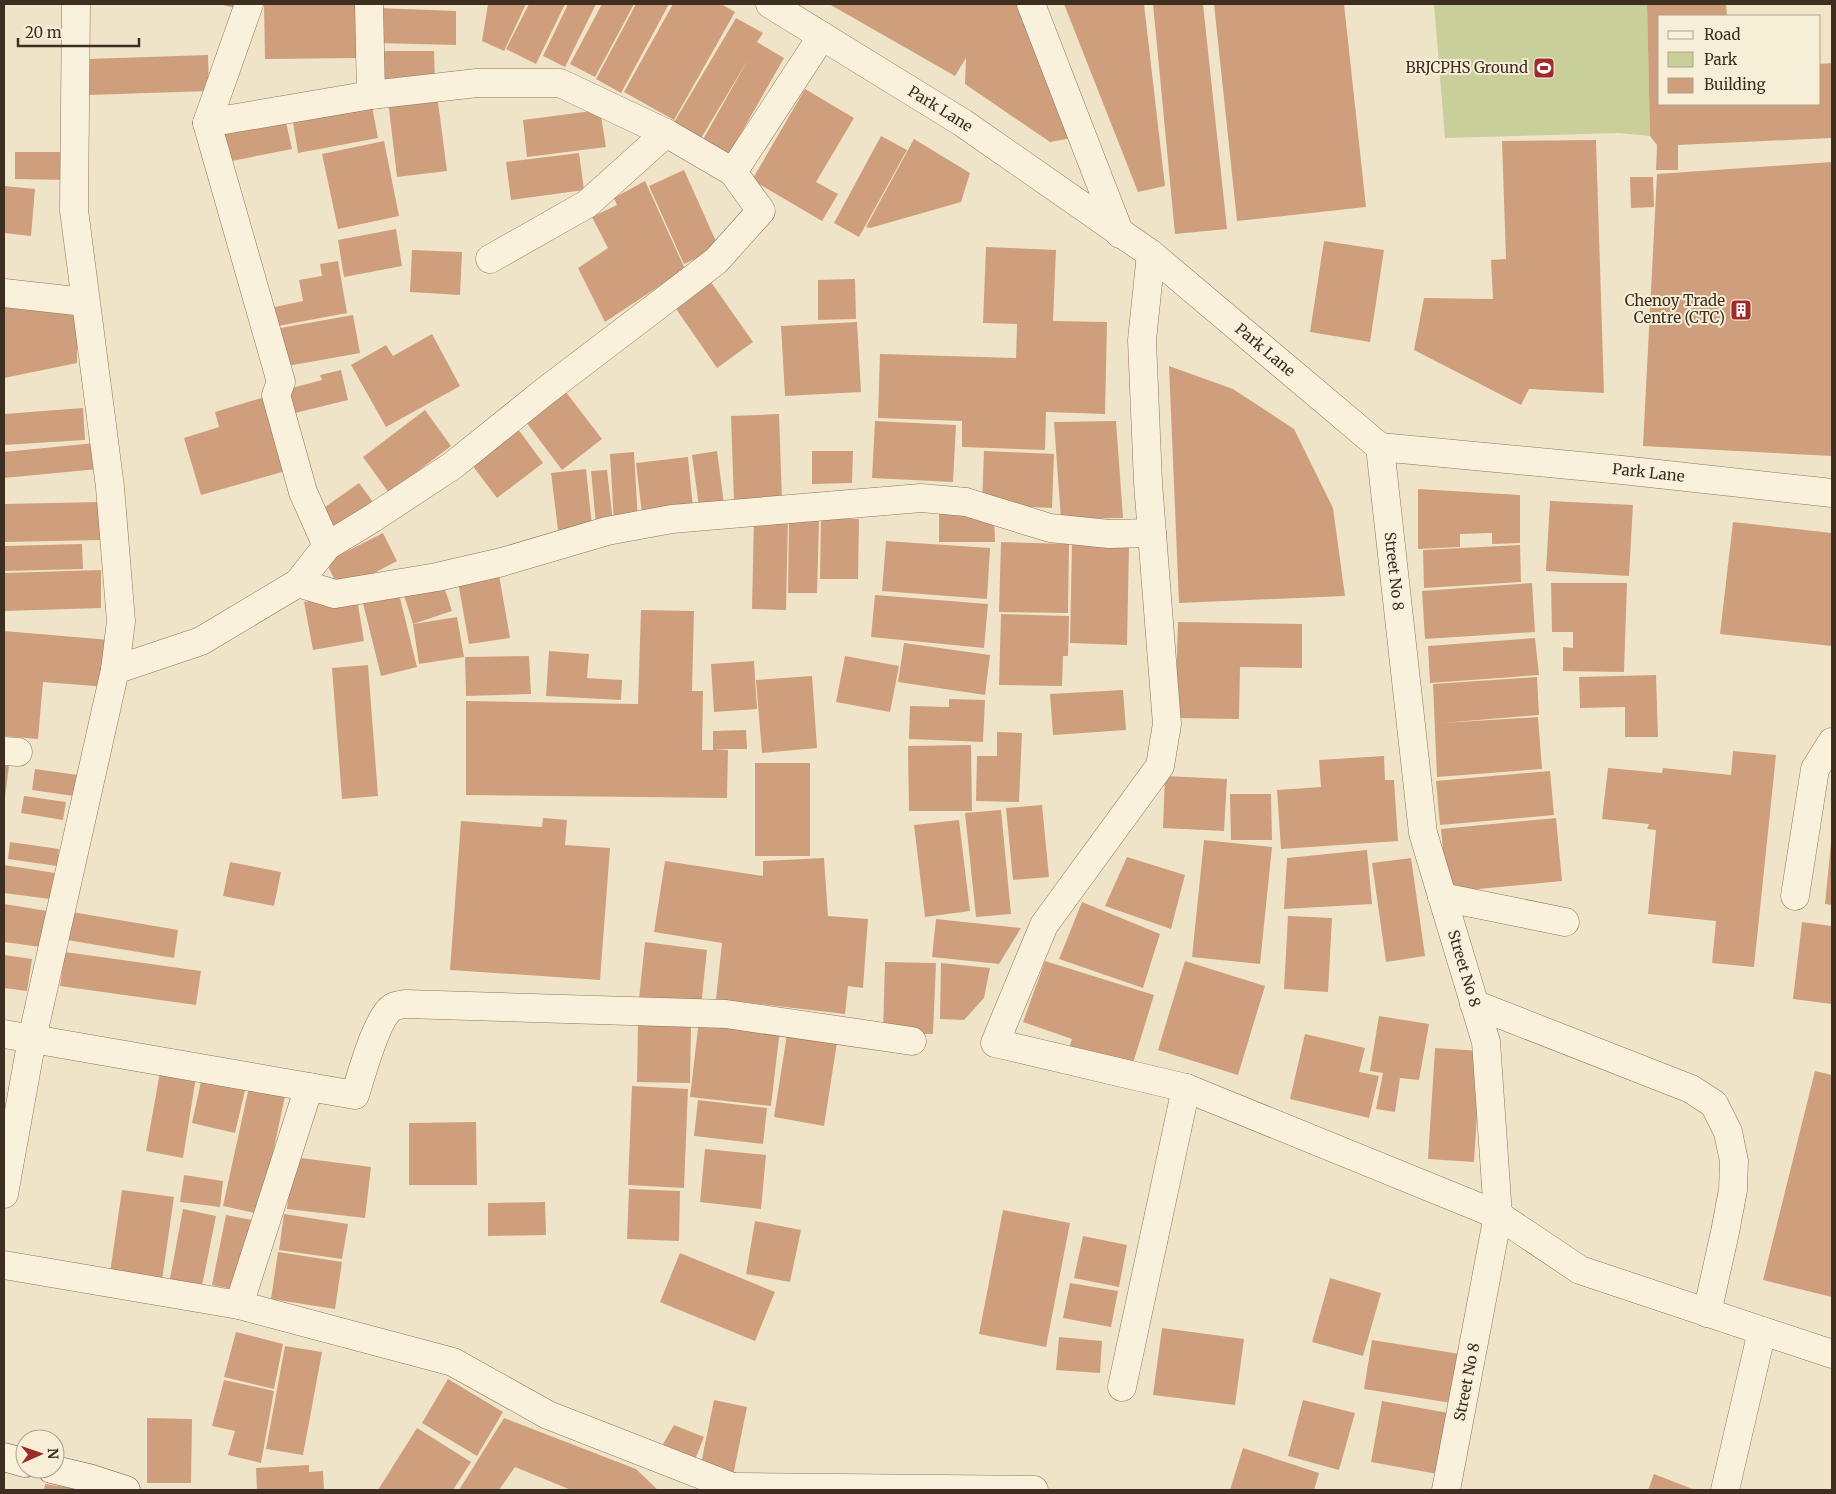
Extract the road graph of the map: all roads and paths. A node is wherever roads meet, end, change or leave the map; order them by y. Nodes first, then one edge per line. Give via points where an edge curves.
1 (76, 4) edge
2 (248, 4) edge
3 (368, 4) edge
4 (770, 4) edge
5 (1031, 4) edge
6 (822, 36) junction
7 (371, 95) junction
8 (206, 123) junction
9 (666, 133) junction
10 (733, 172) junction
11 (1120, 234) junction
12 (1151, 254) junction
13 (490, 260) dead end
14 (4, 293) edge
15 (85, 302) junction
16 (1380, 447) junction
17 (1832, 493) edge
18 (1152, 533) junction
19 (327, 546) junction
20 (298, 583) junction
21 (115, 670) junction
22 (1832, 742) edge
23 (1796, 896) dead end
24 (1442, 897) junction
25 (1565, 922) dead end
26 (1474, 1004) junction
27 (4, 1034) edge
28 (32, 1039) junction
29 (912, 1042) dead end
30 (309, 1087) junction
31 (1186, 1088) junction
32 (4, 1194) edge
33 (1498, 1215) junction
34 (4, 1265) edge
35 (239, 1305) junction
36 (1707, 1313) junction
37 (1762, 1331) junction
38 (1832, 1354) edge
39 (1122, 1387) dead end
40 (65, 1472) edge
41 (738, 1489) edge
42 (126, 1490) edge
43 (1034, 1490) edge
44 (1039, 1490) edge
45 (1446, 1490) edge
46 (1725, 1490) edge

1 - 15 street via 74,210
2 - 8 street
3 - 7 street
4 - 6 street, Park Lane
5 - 11 street
6 - 10 street
6 - 11 street, Park Lane via 963,123
7 - 8 street
7 - 9 street via 477,83 560,83
8 - 19 street via 281,382 276,395 303,492
9 - 10 street
9 - 13 street via 587,204
10 - 19 street via 761,211 716,261 452,466
11 - 12 street, Park Lane
12 - 16 street, Park Lane
12 - 18 street via 1142,340
14 - 15 street
15 - 21 street via 110,487 121,621
16 - 17 street, Park Lane
16 - 24 street, Street No 8 via 1423,834
18 - 20 street via 1109,534 1050,528 966,502 921,498 672,519 607,531 502,562 335,594
18 - 31 street via 1167,724 1160,766 1044,925 996,1043
19 - 20 street
20 - 21 street via 201,641
21 - 28 street
22 - 23 street via 1815,770
24 - 25 street
24 - 26 street, Street No 8
26 - 33 street, Street No 8 via 1486,1042
26 - 36 street via 1691,1089 1714,1104 1728,1132 1734,1161 1725,1232
27 - 28 street
28 - 30 street
28 - 32 street
29 - 30 street via 726,1014 404,1004 394,1006 379,1024 355,1095
30 - 35 street
31 - 33 street
31 - 39 street
33 - 36 street via 1580,1270
33 - 45 street, Street No 8
34 - 35 street
35 - 41 street via 453,1362 548,1415
36 - 37 street
37 - 38 street
37 - 46 street
40 - 42 street
41 - 43 street
43 - 44 street

